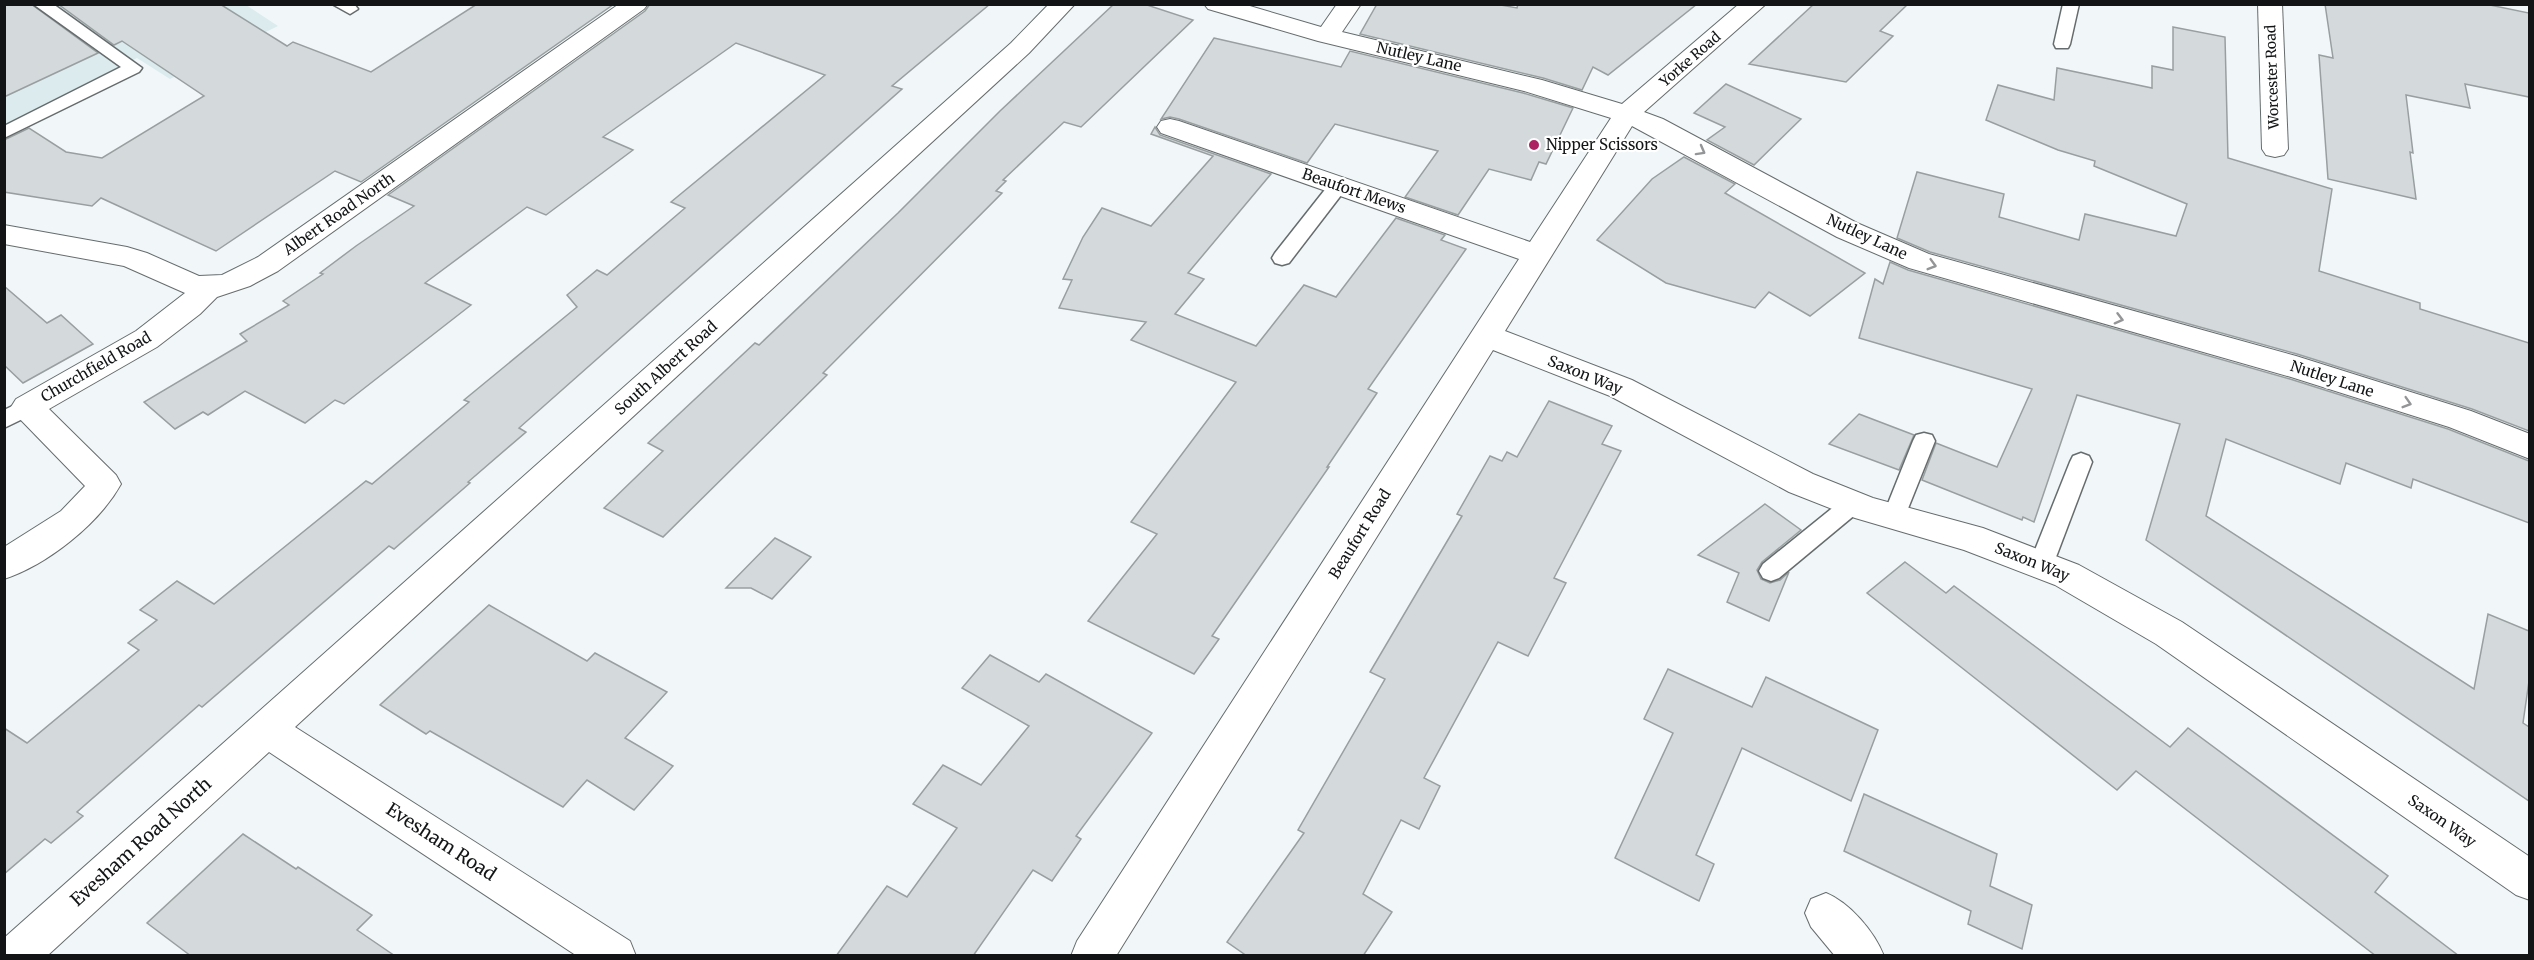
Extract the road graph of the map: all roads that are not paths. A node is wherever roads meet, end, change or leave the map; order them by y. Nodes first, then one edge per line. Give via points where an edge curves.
1 (41, 4) edge
2 (636, 4) edge
3 (1063, 4) edge
4 (1216, 4) edge
5 (1349, 4) edge
6 (1754, 4) edge
7 (2071, 4) edge
8 (2270, 4) edge
9 (1327, 36) junction
10 (2062, 44) dead end
11 (1638, 118) junction
12 (1170, 127) dead end
13 (4, 133) edge
14 (2275, 149) dead end
15 (1338, 186) junction
16 (4, 234) edge
17 (1538, 255) junction
18 (1282, 258) dead end
19 (208, 288) junction
20 (1486, 336) junction
21 (16, 413) edge
22 (1924, 441) dead end
23 (2529, 447) edge
24 (2081, 462) dead end
25 (1854, 503) junction
26 (1894, 516) junction
27 (4, 565) edge
28 (2041, 566) junction
29 (1771, 571) dead end
30 (266, 729) junction
31 (2529, 881) edge
32 (1826, 913) dead end
33 (16, 956) edge
34 (615, 956) edge
35 (1092, 956) edge
36 (1863, 956) edge

1 - 13 lane via 133,69
2 - 19 street, Albert Road North via 268,264 248,276
3 - 30 street, South Albert Road via 1020,48
4 - 9 street, Nutley Lane
5 - 9 street
6 - 11 street, Yorke Road
7 - 10 lane
8 - 14 street, Worcester Road
9 - 11 street, Nutley Lane via 1513,79
11 - 17 street, Beaufort Road
11 -> 23 street, Nutley Lane via 1847,230 1919,261 2296,367 2460,419
12 - 15 street, Beaufort Mews
15 - 17 street, Beaufort Mews
15 - 18 lane
16 - 19 street via 127,257
17 - 20 street, Beaufort Road
19 - 21 street, Churchfield Road via 160,330
20 - 25 street, Saxon Way via 1621,388 1802,483
20 - 35 street, Beaufort Road
21 - 27 street, Churchfield Road via 104,484 94,501 69,523
22 - 26 lane
24 - 28 lane
25 - 26 street, Saxon Way
25 - 29 lane
26 - 28 street, Saxon Way via 1971,538
28 - 31 street, Saxon Way via 2067,575 2169,633
30 - 33 street, Evesham Road North
30 - 34 street, Evesham Road
32 - 36 street

